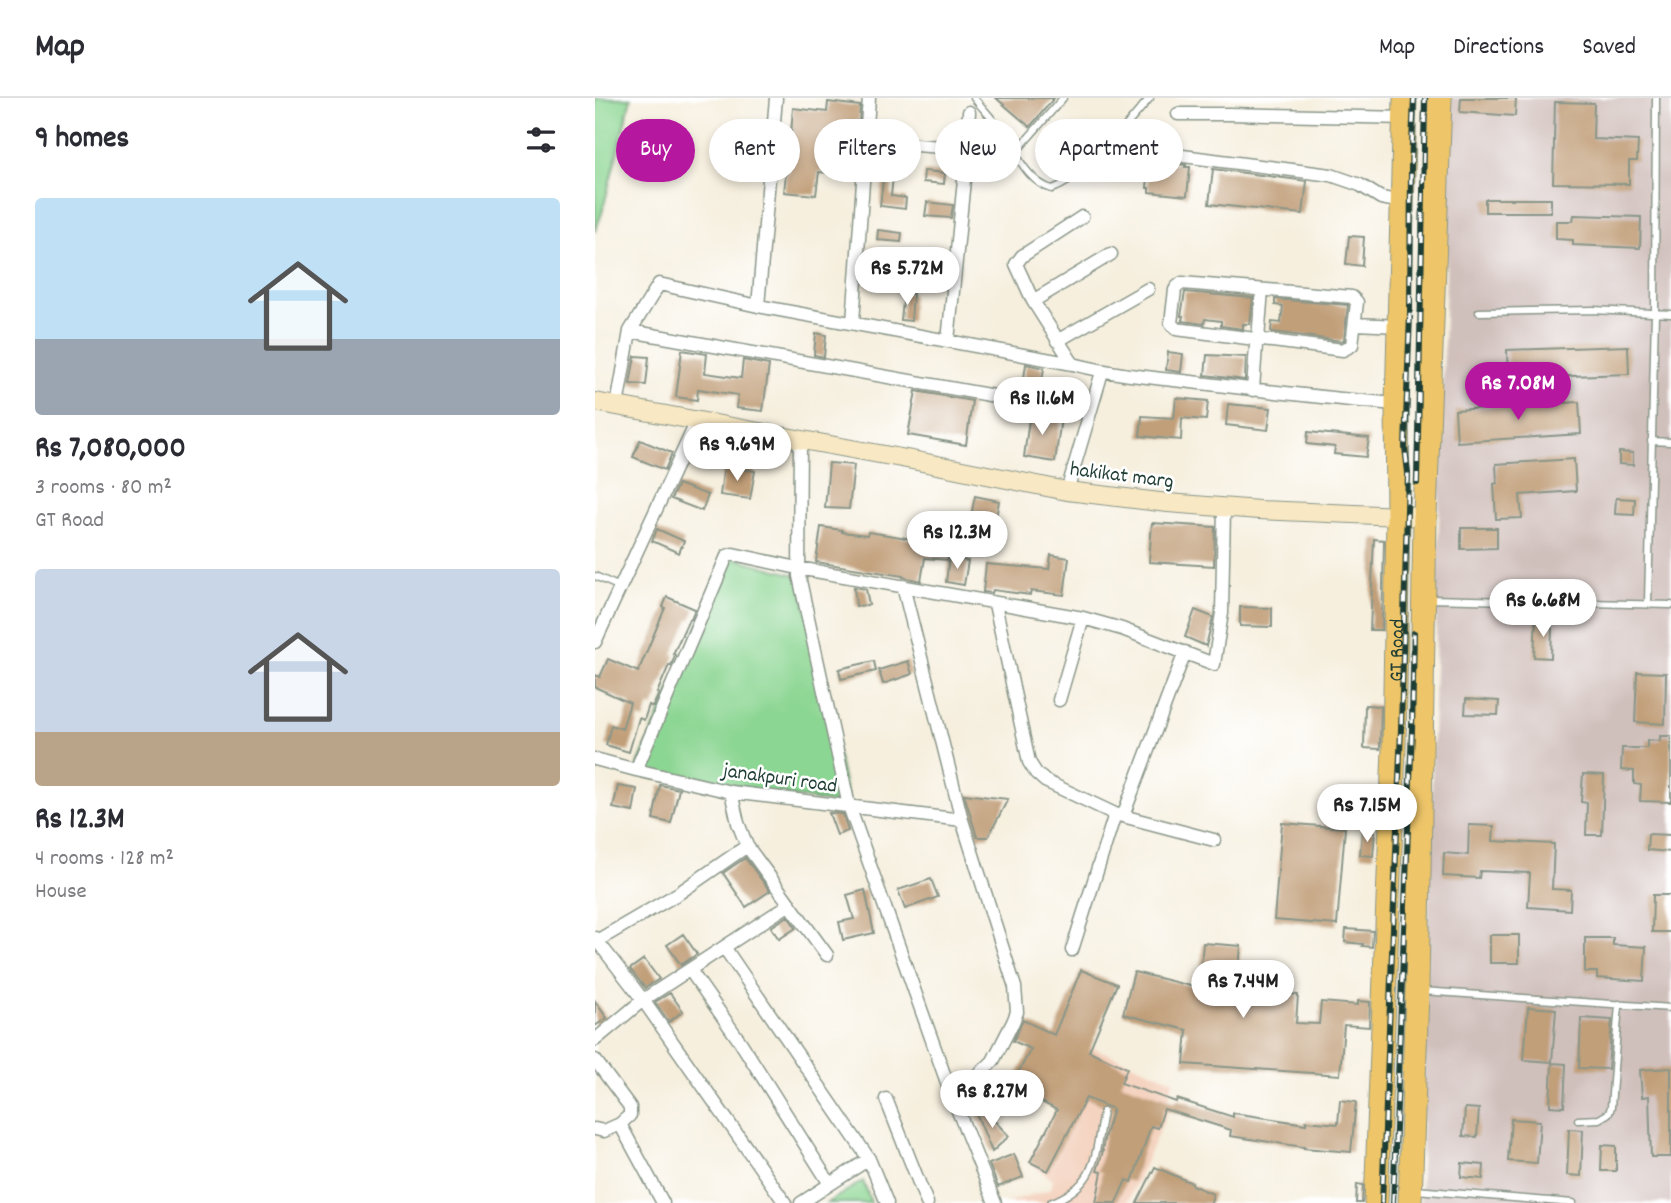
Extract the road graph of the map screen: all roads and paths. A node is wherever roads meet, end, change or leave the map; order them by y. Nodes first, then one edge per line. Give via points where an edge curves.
1 (776, 98) edge
2 (869, 98) edge
3 (974, 98) edge
4 (1063, 98) edge
5 (1150, 98) edge
6 (1440, 98) edge
7 (1656, 98) edge
8 (1405, 108) edge
9 (969, 112) dead end
10 (1178, 114) dead end
11 (868, 119) edge
12 (969, 119) edge
13 (992, 119) edge
14 (1021, 146) edge
15 (1183, 156) edge
16 (1021, 162) edge
17 (863, 182) edge
18 (964, 182) edge
19 (1403, 202) junction
20 (1082, 217) dead end
21 (1111, 254) dead end
22 (1148, 289) dead end
23 (1262, 290) junction
24 (1033, 302) junction
25 (758, 306) junction
26 (1479, 312) dead end
27 (1655, 313) junction
28 (1671, 314) edge
29 (853, 323) junction
30 (1355, 324) junction
31 (1399, 326) junction
32 (631, 331) junction
33 (948, 341) junction
34 (1057, 341) junction
35 (1257, 342) junction
36 (1073, 364) junction
37 (1102, 372) junction
38 (1253, 390) junction
39 (595, 402) edge
40 (1397, 404) junction
41 (617, 407) junction
42 (1090, 414) junction
43 (697, 421) junction
44 (800, 439) junction
45 (1651, 441) junction
46 (1671, 442) edge
47 (1067, 491) junction
48 (1224, 507) junction
49 (1398, 517) junction
50 (1425, 517) junction
51 (798, 568) junction
52 (595, 576) edge
53 (902, 586) junction
54 (620, 587) junction
55 (1423, 599) junction
56 (1648, 603) junction
57 (995, 604) junction
58 (1671, 605) edge
59 (1083, 618) junction
60 (595, 642) edge
61 (1185, 652) junction
62 (1059, 700) dead end
63 (1420, 748) junction
64 (1394, 749) junction
65 (595, 759) edge
66 (636, 770) junction
67 (731, 792) junction
68 (849, 806) junction
69 (1119, 815) junction
70 (962, 820) junction
71 (1214, 840) dead end
72 (747, 846) junction
73 (790, 904) junction
74 (596, 940) edge
75 (724, 947) junction
76 (1072, 950) dead end
77 (827, 955) dead end
78 (689, 970) junction
79 (1417, 990) junction
80 (643, 1000) junction
81 (1619, 1004) junction
82 (1671, 1008) edge
83 (595, 1040) edge
84 (595, 1060) edge
85 (886, 1099) dead end
86 (953, 1100) junction
87 (1380, 1102) junction
88 (1413, 1103) junction
89 (1103, 1112) dead end
90 (1578, 1120) dead end
91 (620, 1124) junction
92 (595, 1129) edge
93 (869, 1159) junction
94 (830, 1184) junction
95 (1410, 1196) edge
96 (663, 1203) edge
97 (785, 1203) edge
98 (801, 1203) edge
99 (887, 1203) edge
100 (927, 1203) edge
101 (995, 1203) edge
102 (1051, 1203) edge
103 (1376, 1203) edge
104 (1573, 1203) edge

1 - 25 street
2 - 11 street
3 - 13 lane
4 - 14 lane
5 - 16 lane via 1100,153 1058,187 1038,183
6 - 50 highway, GT Road
7 - 27 lane
8 - 10 street
8 - 19 highway, GT Road
9 - 12 street
15 - 19 street via 1331,175 1381,198
17 - 29 street
18 - 33 street
19 - 31 highway, GT Road
20 - 24 street via 1018,260
21 - 24 street
22 - 34 street
23 - 30 street via 1352,297 1357,302
23 - 35 street
23 - 35 street via 1182,283 1175,290 1171,323 1175,329
24 - 34 street
25 - 29 street
25 - 32 street via 659,284
26 - 27 lane
27 - 28 lane
27 - 45 lane
29 - 33 street
30 - 31 street
30 - 35 street via 1352,345 1343,350
31 - 40 highway, GT Road
32 - 41 street
32 - 42 street
33 - 36 street
34 - 36 street
35 - 38 street
36 - 37 street
37 - 38 street
37 - 42 street
38 - 40 street
39 - 41 street, hakikat marg
40 - 49 highway, GT Road
41 - 43 street, hakikat marg
42 - 47 street
43 - 44 street, hakikat marg
43 - 54 street
44 - 47 street, hakikat marg
44 - 51 street
45 - 46 lane
45 - 56 lane
47 - 48 street, hakikat marg
48 - 49 street, hakikat marg
48 - 61 street via 1222,613 1214,664
49 - 50 street, hakikat marg
49 - 64 highway, GT Road
50 - 55 highway, GT Road
51 - 53 street
51 - 66 street via 741,554 727,556
51 - 68 street
52 - 54 lane
53 - 57 street
53 - 70 street
54 - 60 street
55 - 56 lane
55 - 63 highway, GT Road
56 - 58 lane
57 - 59 street
57 - 69 street via 1029,762 1045,781
59 - 61 street
59 - 62 street
61 - 69 street
63 - 64 highway
63 - 79 highway, GT Road
64 - 87 highway, GT Road
65 - 66 street, janakpuri road
66 - 67 street, janakpuri road
67 - 68 street, janakpuri road
67 - 72 street
68 - 70 street, janakpuri road
68 - 86 street
69 - 71 street
69 - 76 street
70 - 86 street via 1015,987 1017,1012 992,1061
72 - 73 street
72 - 74 street via 679,894
73 - 75 street
73 - 77 street
74 - 80 street
75 - 78 street
75 - 93 street
78 - 80 street
78 - 94 street
79 - 81 lane
79 - 88 highway, GT Road
80 - 83 street
80 - 97 street
81 - 82 lane
81 - 90 lane via 1609,1113 1599,1119
84 - 91 street via 629,1107 630,1115
85 - 100 street
86 - 101 street
87 - 88 highway
87 - 103 highway, GT Road
88 - 95 highway, GT Road
89 - 102 lane via 1093,1166 1079,1188
91 - 92 street via 604,1131
91 - 96 street
93 - 94 street
93 - 99 street
94 - 98 street
95 - 104 lane

